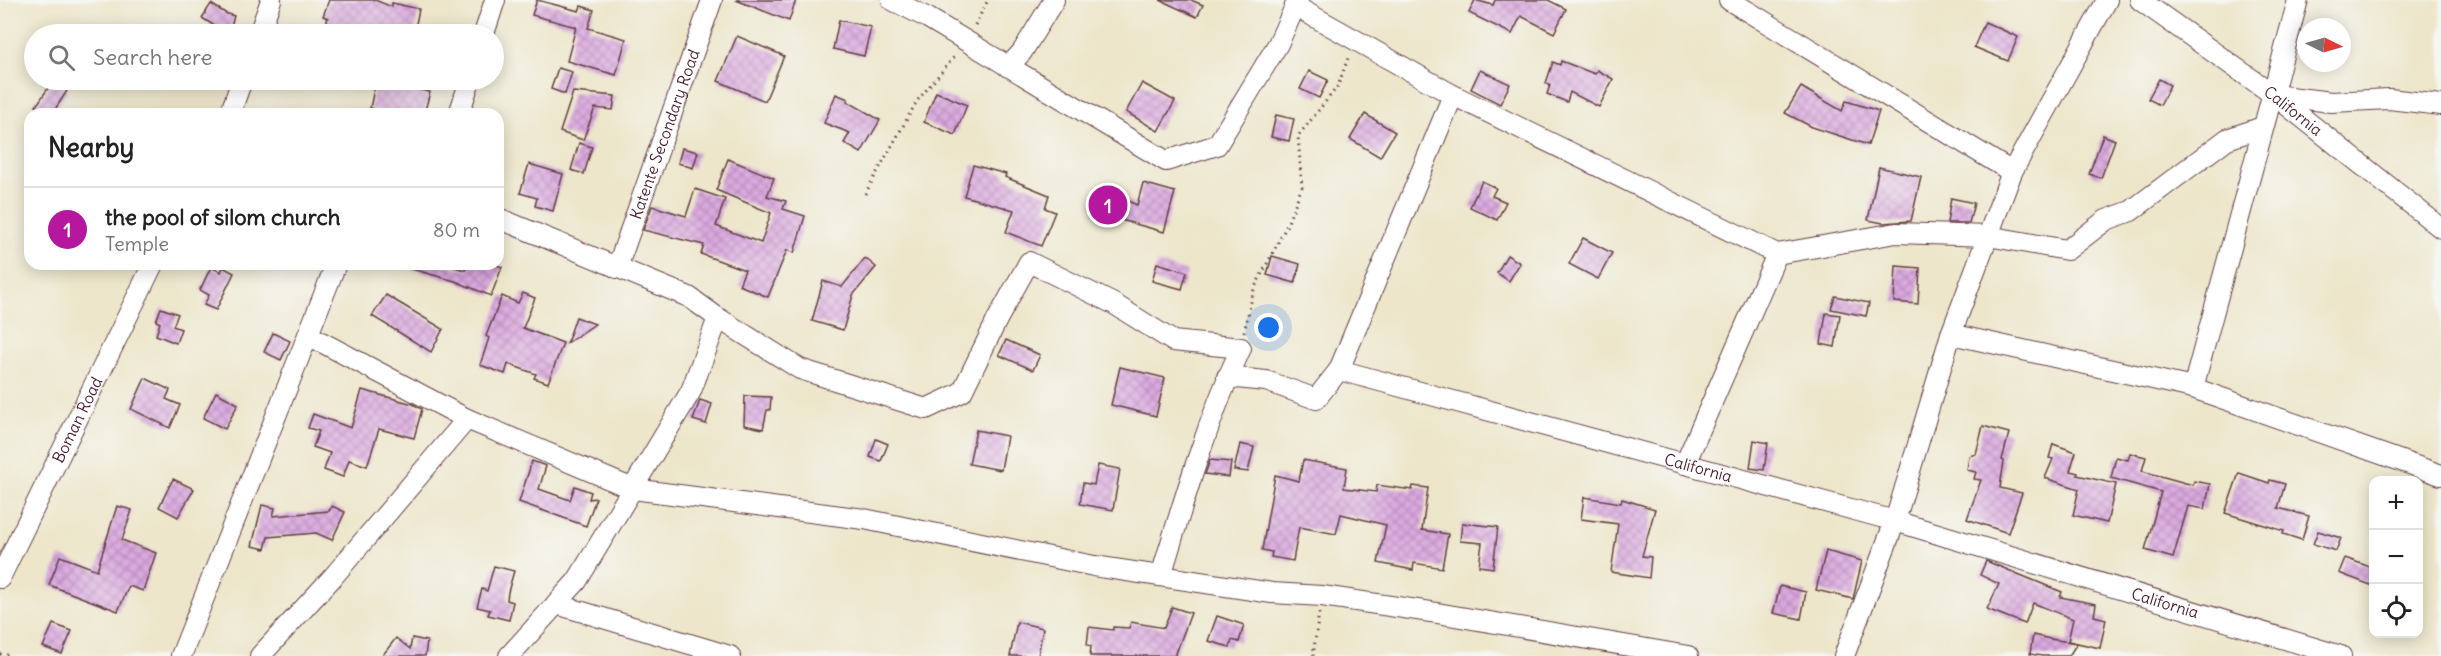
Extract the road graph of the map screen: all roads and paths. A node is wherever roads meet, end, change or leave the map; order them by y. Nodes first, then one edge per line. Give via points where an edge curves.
1 (271, 0) edge
2 (495, 0) edge
3 (712, 0) edge
4 (892, 0) edge
5 (988, 0) edge
6 (1054, 0) edge
7 (1729, 0) edge
8 (2107, 0) edge
9 (2140, 0) edge
10 (2298, 0) edge
11 (1297, 3) edge
12 (263, 24) edge
13 (487, 24) edge
14 (1355, 40) junction
15 (966, 42) junction
16 (1008, 67) junction
17 (238, 90) edge
18 (467, 90) edge
19 (1453, 95) junction
20 (2274, 96) junction
21 (2441, 105) edge
22 (232, 108) edge
23 (461, 108) edge
24 (2263, 127) junction
25 (2012, 172) junction
26 (865, 194) dead end
27 (504, 221) edge
28 (2441, 228) edge
29 (1988, 236) junction
30 (1777, 254) junction
31 (617, 268) junction
32 (150, 270) edge
33 (334, 270) edge
34 (718, 318) junction
35 (1951, 334) junction
36 (308, 335) junction
37 (1241, 348) junction
38 (1339, 370) junction
39 (1227, 377) junction
40 (2193, 388) junction
41 (467, 419) junction
42 (1685, 464) junction
43 (2441, 475) edge
44 (633, 489) junction
45 (1895, 521) junction
46 (1161, 576) junction
47 (0, 578) edge
48 (1322, 596) junction
49 (556, 604) junction
50 (0, 654) edge
51 (11, 656) edge
52 (181, 656) edge
53 (260, 656) edge
54 (509, 656) edge
55 (730, 656) edge
56 (1312, 656) edge
57 (1688, 656) edge
58 (1844, 656) edge
59 (2341, 656) edge

1 - 12 street
2 - 13 street
3 - 31 street, Katente Secondary Road
4 - 15 street
5 - 15 path
6 - 16 street via 1022,52
7 - 25 street
8 - 25 street
9 - 20 street, California
10 - 20 street
11 - 14 street
11 - 16 street via 1278,44 1217,145 1166,160
14 - 19 street
14 - 37 path via 1338,86 1298,136 1302,187 1287,227 1254,289
15 - 16 street
15 - 26 path via 917,101
17 - 22 street
18 - 23 street
19 - 30 street
19 - 38 street
20 - 21 street via 2331,102 2389,99
20 - 24 street
20 - 28 street, California
24 - 29 street via 2227,140 2131,211 2106,220 2067,250
24 - 40 street
25 - 29 street
27 - 31 street
29 - 30 street via 1896,233
29 - 35 street
30 - 42 street
31 - 34 street via 688,297
32 - 47 street, Boman Road
33 - 36 street
34 - 37 street via 800,369 926,410 962,392 1029,262 1114,304 1173,341
34 - 44 street via 691,391
35 - 40 street
35 - 45 street
36 - 41 street
36 - 52 street
37 - 39 street
38 - 39 street via 1316,399 1266,381
38 - 42 street, California
39 - 46 street via 1191,475
40 - 43 street
41 - 44 street
41 - 53 street
42 - 45 street, California
44 - 46 street via 864,519
44 - 49 street via 577,581
45 - 58 street
45 - 59 street, California
46 - 48 street via 1272,593
48 - 56 path
48 - 57 street
49 - 54 street
49 - 55 street
50 - 51 path

